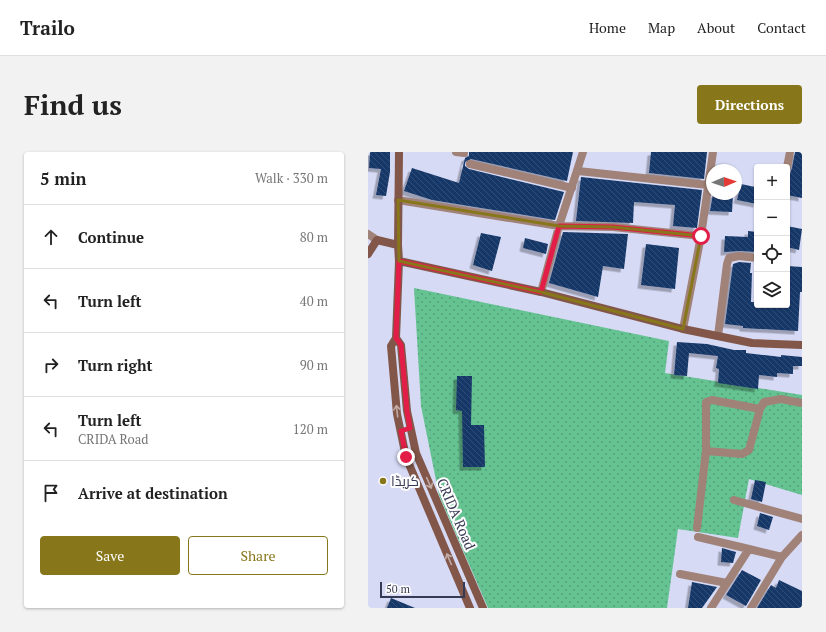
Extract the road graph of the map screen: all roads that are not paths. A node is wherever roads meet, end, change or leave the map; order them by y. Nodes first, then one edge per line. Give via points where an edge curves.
1 (399, 152) edge
2 (583, 152) edge
3 (713, 152) edge
4 (790, 152) edge
5 (470, 164) dead end
6 (711, 164) edge
7 (788, 164) edge
8 (578, 171) junction
9 (706, 185) edge
10 (572, 188) junction
11 (398, 200) junction
12 (706, 200) edge
13 (559, 226) junction
14 (368, 234) edge
15 (701, 236) junction
16 (377, 240) junction
17 (398, 245) junction
18 (368, 254) edge
19 (754, 258) edge
20 (399, 261) junction
21 (541, 292) junction
22 (683, 329) junction
23 (718, 336) junction
24 (396, 338) junction
25 (802, 345) edge
26 (802, 403) edge
27 (760, 409) junction
28 (410, 428) junction
29 (401, 431) junction
30 (706, 451) junction
31 (734, 500) dead end
32 (802, 519) edge
33 (802, 535) edge
34 (749, 549) junction
35 (782, 557) junction
36 (680, 574) dead end
37 (727, 583) junction
38 (470, 608) edge
39 (483, 608) edge
40 (711, 608) edge
41 (751, 608) edge

1 - 11 main road, CRIDA Road
2 - 8 street
3 - 6 street
4 - 7 street
5 - 10 street
8 - 9 street
8 - 10 street
10 - 13 street
11 - 13 street
11 - 17 main road, CRIDA Road
12 - 15 street
13 - 15 street via 613,227
13 - 21 street
14 - 16 street
15 - 22 street
16 - 17 main road
16 - 18 main road
17 - 20 main road, CRIDA Road
19 - 23 street via 729,258
20 - 21 main road
20 - 24 main road, CRIDA Road
21 - 22 main road
22 - 23 main road
23 - 25 main road via 752,343
24 - 28 main road, CRIDA Road via 401,345
29 -> 24 main road, CRIDA Road via 391,346
26 - 27 street via 773,399 764,402
27 - 30 street via 746,453
27 - 30 street via 708,400
28 - 29 main road
28 -> 39 main road, CRIDA Road via 416,453
38 -> 29 main road, CRIDA Road via 406,457
30 - 34 street via 697,532
31 - 32 street
33 - 35 street
34 - 35 street
34 - 37 street
35 - 41 street
36 - 37 street
37 - 40 street

